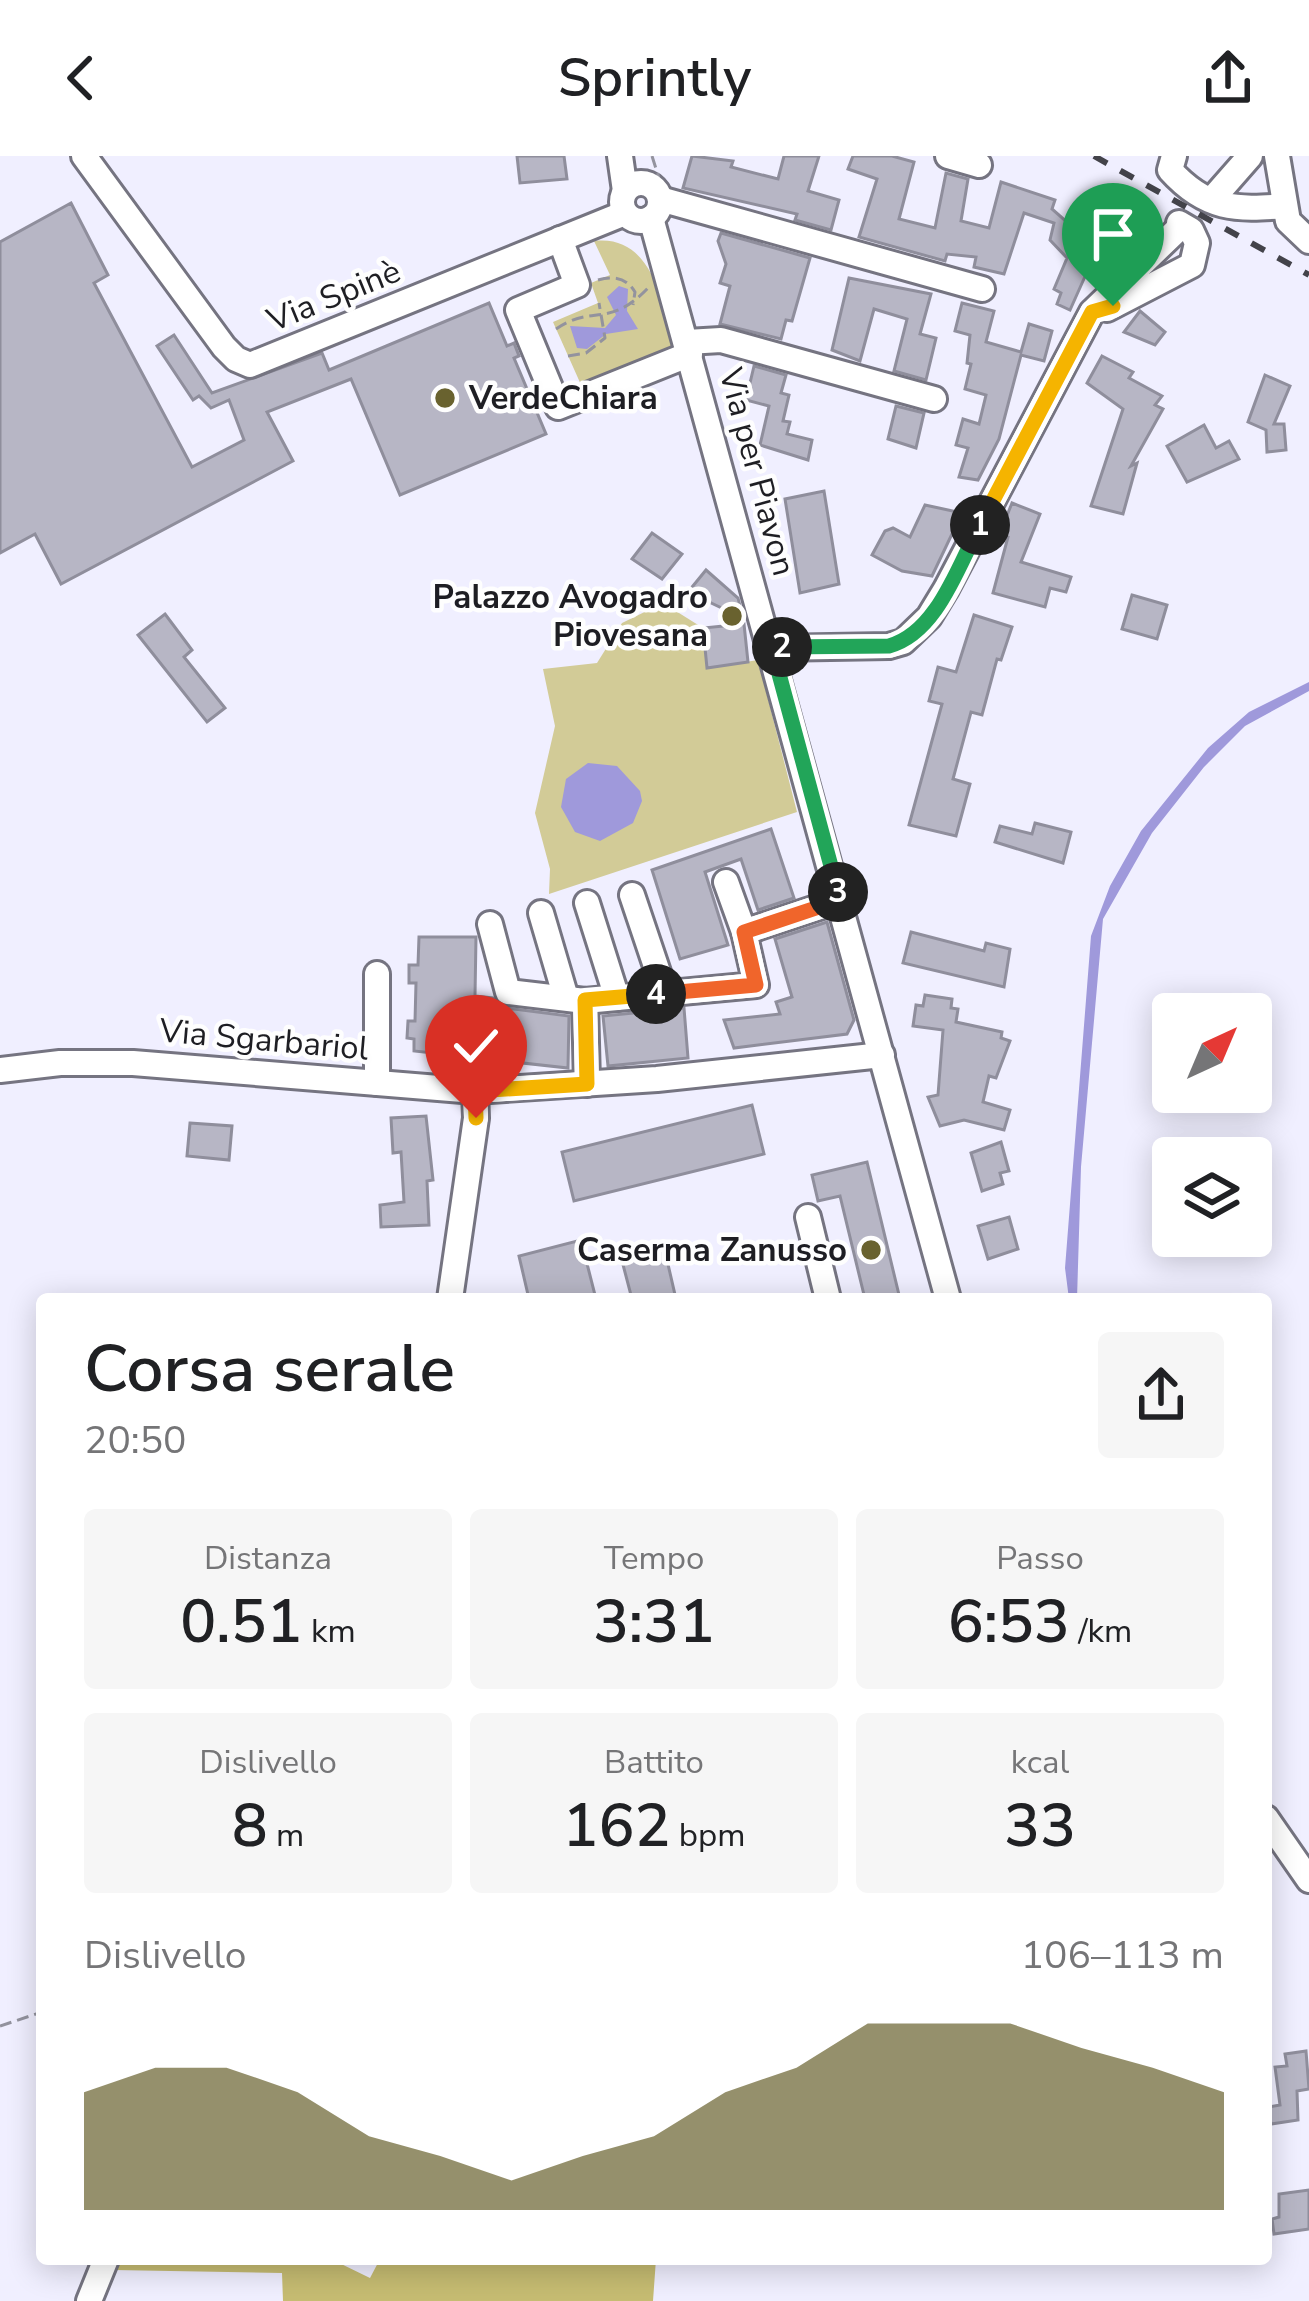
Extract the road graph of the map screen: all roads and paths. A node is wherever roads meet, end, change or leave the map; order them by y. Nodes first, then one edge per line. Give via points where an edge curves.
1 (84, 156) edge
2 (620, 156) edge
3 (636, 156) edge
4 (652, 156) edge
5 (948, 156) edge
6 (1174, 156) edge
7 (1250, 156) edge
8 (1277, 156) edge
9 (979, 164) dead end
10 (1216, 196) dead end
11 (644, 199) junction
12 (1285, 206) junction
13 (560, 239) junction
14 (1309, 242) edge
15 (655, 283) dead end
16 (591, 284) dead end
17 (982, 289) dead end
18 (598, 302) dead end
19 (630, 308) junction
20 (1095, 309) junction
21 (602, 315) junction
22 (556, 328) dead end
23 (689, 348) junction
24 (568, 356) dead end
25 (934, 398) dead end
26 (772, 648) junction
27 (726, 882) dead end
28 (632, 895) dead end
29 (840, 900) junction
30 (587, 903) dead end
31 (541, 914) dead end
32 (490, 924) dead end
33 (744, 932) junction
34 (377, 974) dead end
35 (665, 993) junction
36 (617, 998) junction
37 (576, 999) junction
38 (882, 1055) junction
39 (0, 1070) edge
40 (376, 1083) junction
41 (587, 1084) junction
42 (475, 1091) junction
43 (808, 1217) dead end
44 (451, 1293) edge
45 (827, 1293) edge
46 (946, 1293) edge
47 (1272, 1827) edge
48 (1309, 1880) edge
49 (36, 2014) edge
50 (0, 2026) edge
51 (104, 2265) edge
52 (89, 2301) edge

1 - 13 street, Via Spinè via 224,347 250,365
2 - 11 street
3 - 11 street, Via per Piavon
4 - 11 path
5 - 9 street
6 - 12 street via 1170,170 1182,183 1226,208
7 - 10 street
8 - 12 street
11 - 13 street, Via Spinè
11 - 17 street
11 - 23 street, Via per Piavon
12 - 14 street via 1292,230
13 - 23 street via 577,285 518,310 559,407
15 - 19 path
16 - 19 path via 623,280 634,292
18 - 21 path
19 - 21 path
20 - 20 street via 1178,226 1191,230 1197,242 1186,271
20 - 26 street via 917,632 889,646
21 - 22 path
21 - 24 path via 606,330 589,352
23 - 25 street via 721,340
23 - 26 street, Via per Piavon
26 - 29 street, Via per Piavon
27 - 33 street
28 - 35 street
29 - 33 street
29 - 38 street, Via per Piavon
30 - 36 street
31 - 37 street
32 - 37 street via 508,992
33 - 35 street via 756,985
34 - 40 street
35 - 36 street
36 - 37 street
37 - 41 street
38 - 41 street, Via Sgarbariol
38 - 46 street, Via per Piavon
39 - 40 street, Via Sgarbariol via 133,1063
40 - 42 street, Via Sgarbariol
41 - 42 street, Via Sgarbariol
42 - 44 street
43 - 45 street
47 - 48 street
49 - 50 path
51 - 52 street

